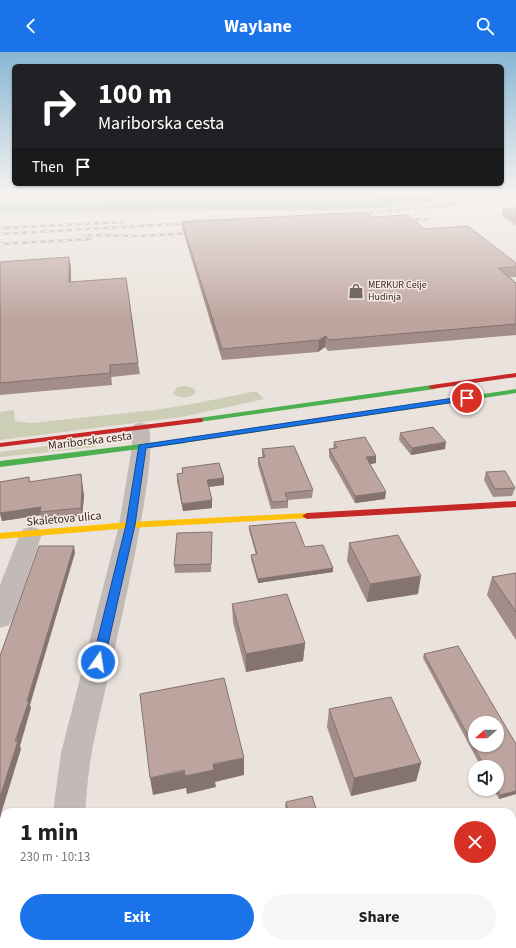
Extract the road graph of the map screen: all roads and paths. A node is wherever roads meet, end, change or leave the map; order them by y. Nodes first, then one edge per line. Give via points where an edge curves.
1 (516, 375) edge
2 (516, 391) edge
3 (141, 437) junction
4 (0, 445) edge
5 (0, 464) edge
6 (516, 504) edge
7 (130, 525) junction
8 (31, 534) junction
9 (0, 536) edge
10 (0, 618) edge
11 (69, 808) edge

1 - 3 main road, Mariborska cesta
2 - 3 main road, Mariborska cesta
3 - 4 main road, Mariborska cesta
3 - 5 main road, Mariborska cesta
3 - 7 street
6 - 7 main road, Skaletova ulica
7 - 8 main road, Skaletova ulica
7 - 11 street via 76,753
8 - 9 main road, Skaletova ulica
8 - 10 street

